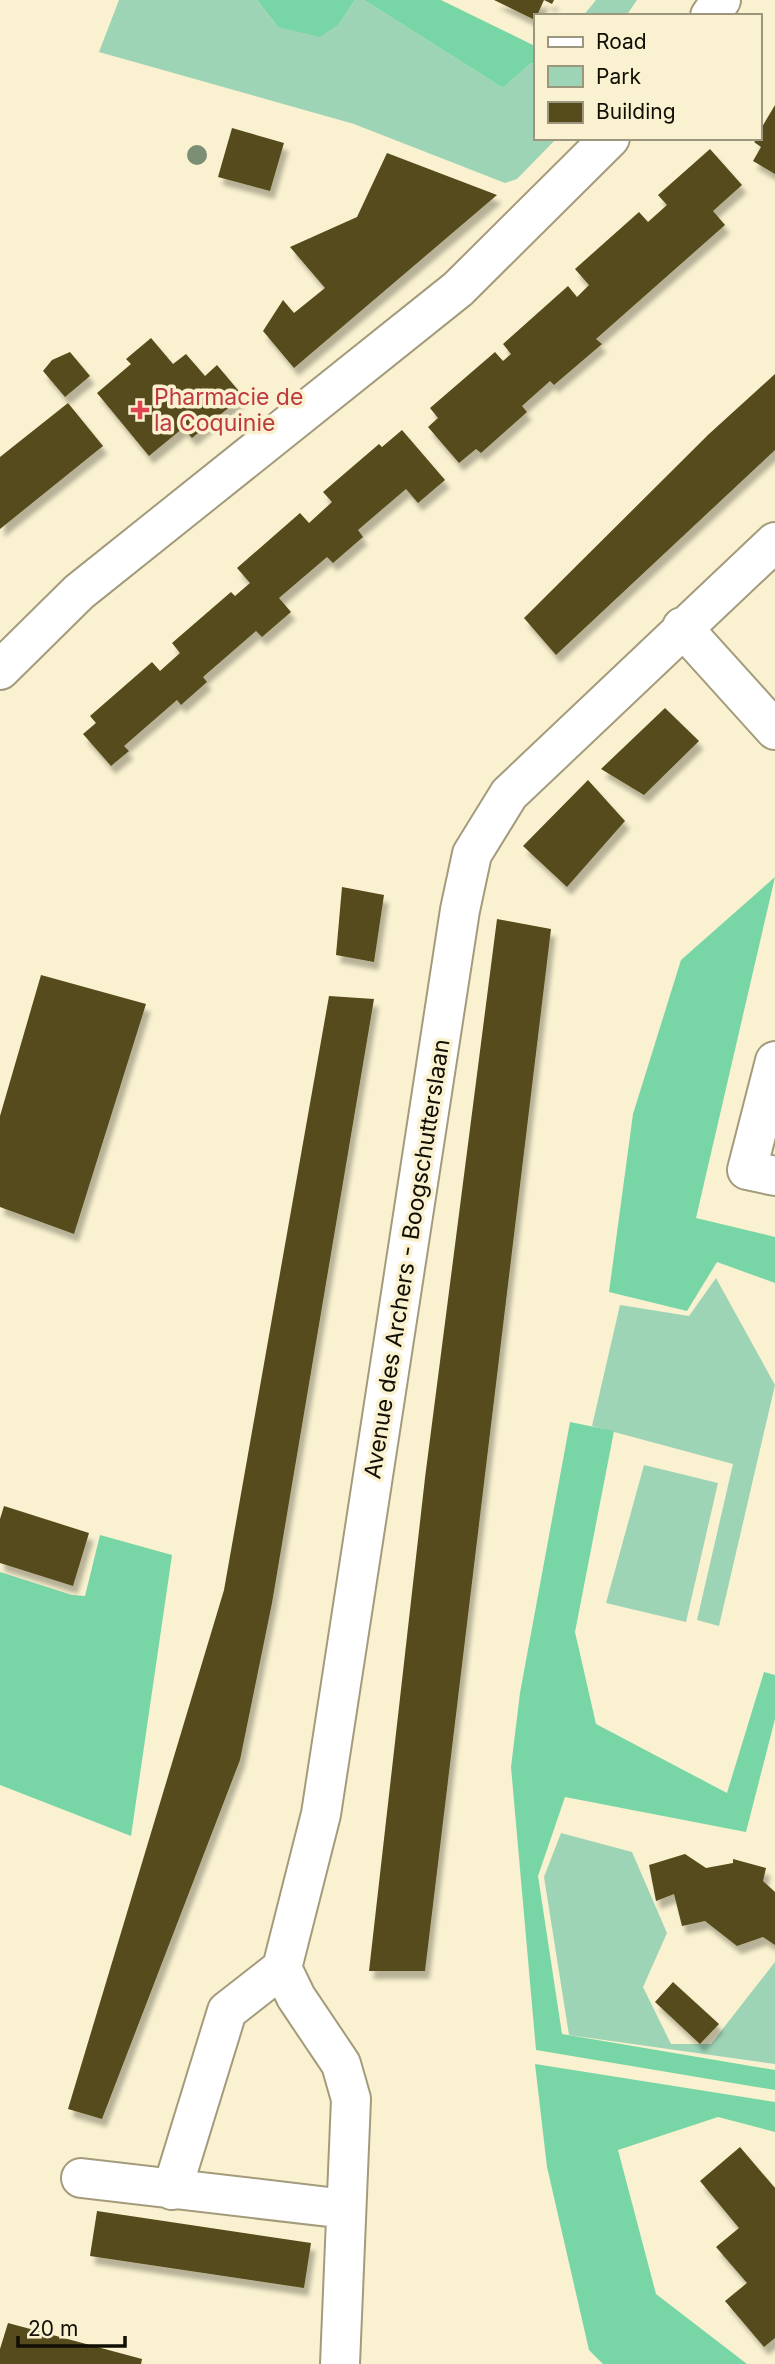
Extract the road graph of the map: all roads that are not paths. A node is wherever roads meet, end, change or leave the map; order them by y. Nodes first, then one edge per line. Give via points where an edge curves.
1 (608, 140) edge
2 (775, 541) edge
3 (682, 627) junction
4 (0, 670) edge
5 (775, 730) edge
6 (775, 1061) edge
7 (775, 1176) edge
8 (282, 1968) junction
9 (81, 2178) dead end
10 (172, 2190) junction
11 (346, 2209) junction
12 (340, 2364) edge

1 - 4 street via 458,289 79,592
2 - 3 street, Avenue des Archers - Boogschutterslaan
3 - 5 street
3 - 8 street, Avenue des Archers - Boogschutterslaan via 509,794 472,855 330,1766
6 - 7 street via 747,1170
8 - 10 street via 227,2011
8 - 11 street via 341,2064 351,2099
9 - 10 street
10 - 11 street
11 - 12 street

